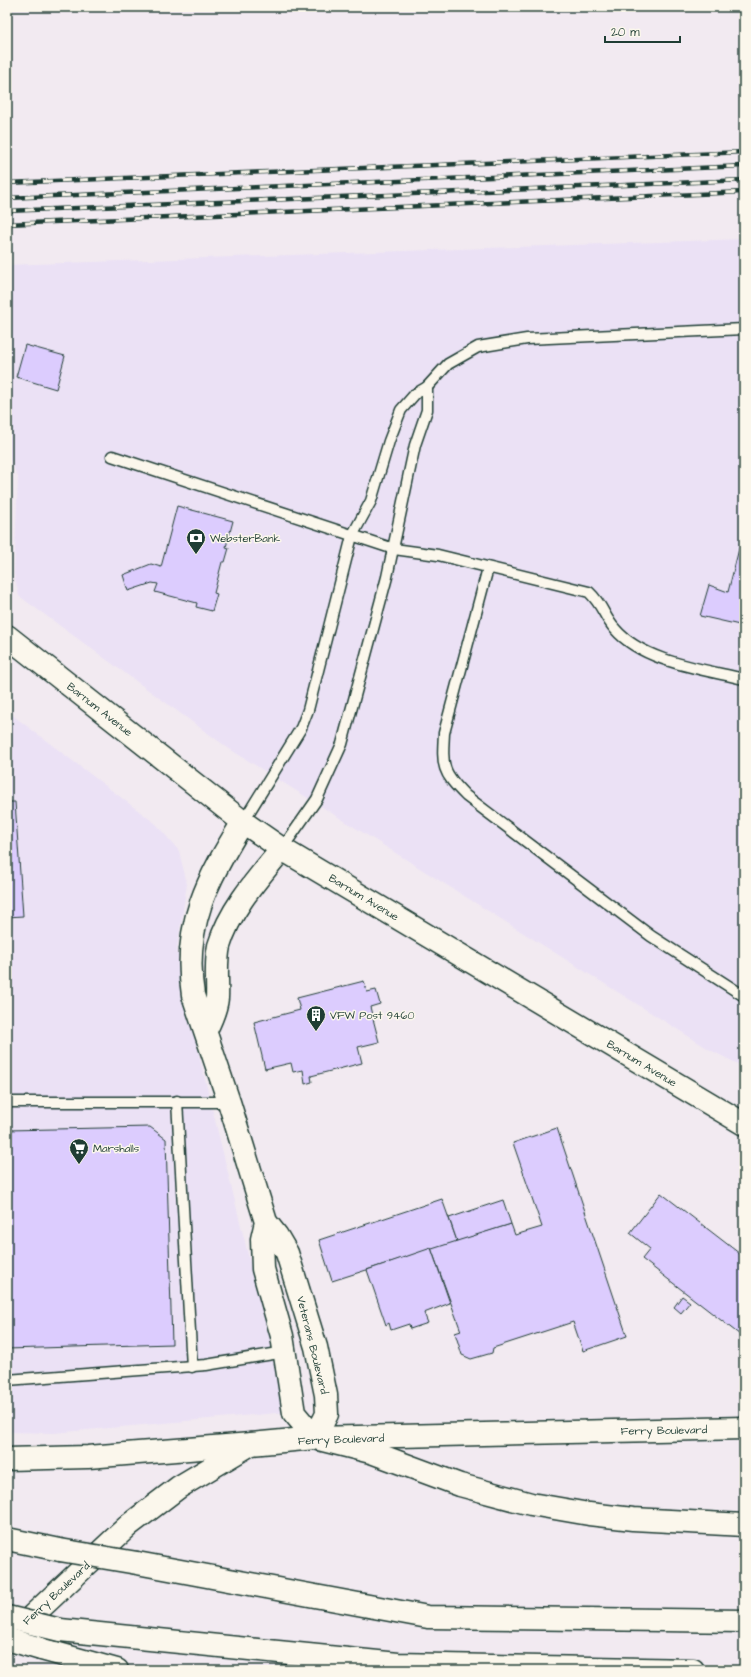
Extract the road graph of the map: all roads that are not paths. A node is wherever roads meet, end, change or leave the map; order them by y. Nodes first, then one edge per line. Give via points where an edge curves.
1 (744, 329) edge
2 (427, 386) junction
3 (112, 456) dead end
4 (352, 536) junction
5 (394, 549) junction
6 (488, 568) junction
7 (7, 636) edge
8 (744, 679) edge
9 (243, 822) junction
10 (282, 849) junction
11 (744, 996) edge
12 (206, 1030) junction
13 (177, 1101) junction
14 (7, 1102) edge
15 (229, 1102) junction
16 (744, 1124) edge
17 (266, 1222) junction
18 (285, 1352) junction
19 (192, 1367) junction
20 (7, 1380) edge
21 (744, 1428) edge
22 (315, 1438) junction
23 (251, 1444) junction
24 (7, 1459) edge
25 (744, 1525) edge
26 (7, 1539) edge
27 (7, 1617) edge
28 (744, 1621) edge
29 (7, 1639) edge
30 (117, 1670) edge
31 (693, 1670) edge

1 - 2 lane via 502,342 478,347 458,357 442,369
2 - 4 lane via 415,394 401,410 371,501
2 - 5 lane via 427,410 415,445
3 - 4 lane
4 - 5 lane
4 - 9 lane via 308,710 301,728
5 - 6 lane
5 - 10 lane via 342,744 317,799
6 - 8 lane via 589,592 599,602 614,629 645,653
6 - 11 lane via 444,733 443,760 450,780 466,796 651,936
7 - 9 main road, Barnum Avenue
9 - 10 main road, Barnum Avenue
9 - 12 main road, Veterans Boulevard via 210,878 196,919 192,943 192,987
10 - 12 main road via 246,894 226,927 216,965 217,998
10 - 16 main road, Barnum Avenue
12 - 15 main road, Veterans Boulevard
13 - 14 lane
13 - 15 lane
13 - 19 lane
15 - 17 main road, Veterans Boulevard
17 - 18 main road, Veterans Boulevard via 262,1239 263,1269
17 - 22 main road, Veterans Boulevard via 287,1253 316,1347 326,1395 327,1414
18 - 19 lane
18 - 22 main road, Veterans Boulevard via 294,1413
19 - 20 lane
21 - 22 main road, Ferry Boulevard
22 - 23 main road, Ferry Boulevard
22 - 25 main road via 371,1452 460,1484 532,1504 633,1519
23 - 24 main road via 88,1457
23 - 29 main road, Ferry Boulevard via 179,1487 130,1525
26 - 28 main road, bridge via 428,1617
27 - 31 main road, bridge via 60,1630 398,1664
29 - 30 main road, bridge

